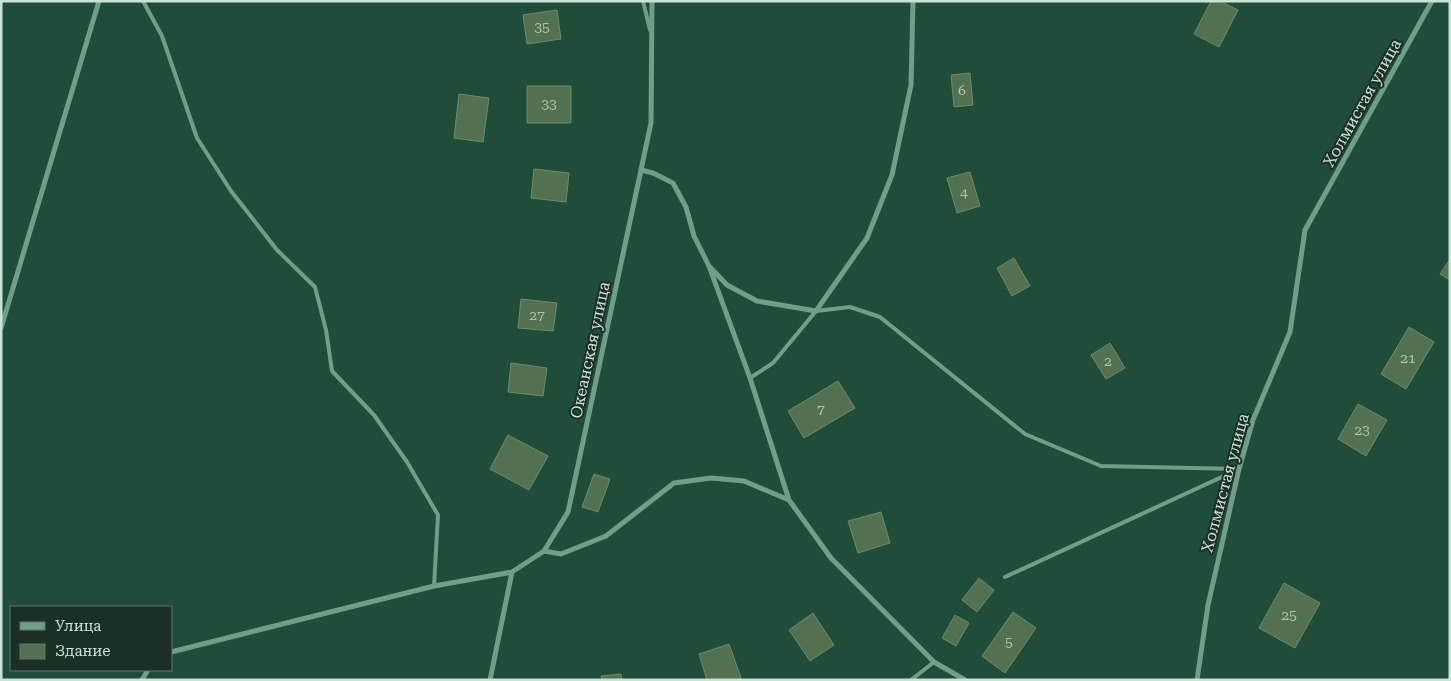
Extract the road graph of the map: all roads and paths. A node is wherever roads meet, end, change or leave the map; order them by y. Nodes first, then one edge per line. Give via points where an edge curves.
1 (99, 1) edge
2 (142, 1) edge
3 (642, 1) edge
4 (652, 1) edge
5 (913, 1) edge
6 (1432, 1) edge
7 (651, 34) junction
8 (641, 170) junction
9 (709, 266) junction
10 (816, 311) junction
11 (1, 328) edge
12 (750, 378) junction
13 (1239, 469) junction
14 (789, 500) junction
15 (544, 551) junction
16 (512, 572) junction
17 (1005, 577) dead end
18 (434, 586) junction
19 (172, 652) edge
20 (934, 662) junction
21 (490, 680) edge
22 (911, 680) edge
23 (965, 680) edge
24 (1197, 680) edge

1 - 11 street
2 - 18 lane via 162,36 197,138 231,191 277,250 315,287 332,371 374,415 438,515
3 - 7 lane
4 - 7 street, Океанская улица
5 - 10 street via 911,85 892,176 867,238
6 - 13 street, Холмистая улица via 1305,230 1290,332 1252,420
7 - 8 street, Океанская улица via 651,123
8 - 9 street via 673,184 686,207 694,236
8 - 15 street, Океанская улица via 568,512
9 - 10 street via 727,285 757,301
9 - 12 street
10 - 12 lane via 773,363
10 - 13 lane via 850,307 880,317 1026,434 1101,466
12 - 14 street
13 - 17 lane
13 - 24 street, Холмистая улица via 1208,605
14 - 15 street via 744,482 711,478 674,483 606,536 561,554
14 - 20 street via 831,558
15 - 16 street, Океанская улица
16 - 18 street
16 - 21 street
18 - 19 street
20 - 22 lane
20 - 23 street

